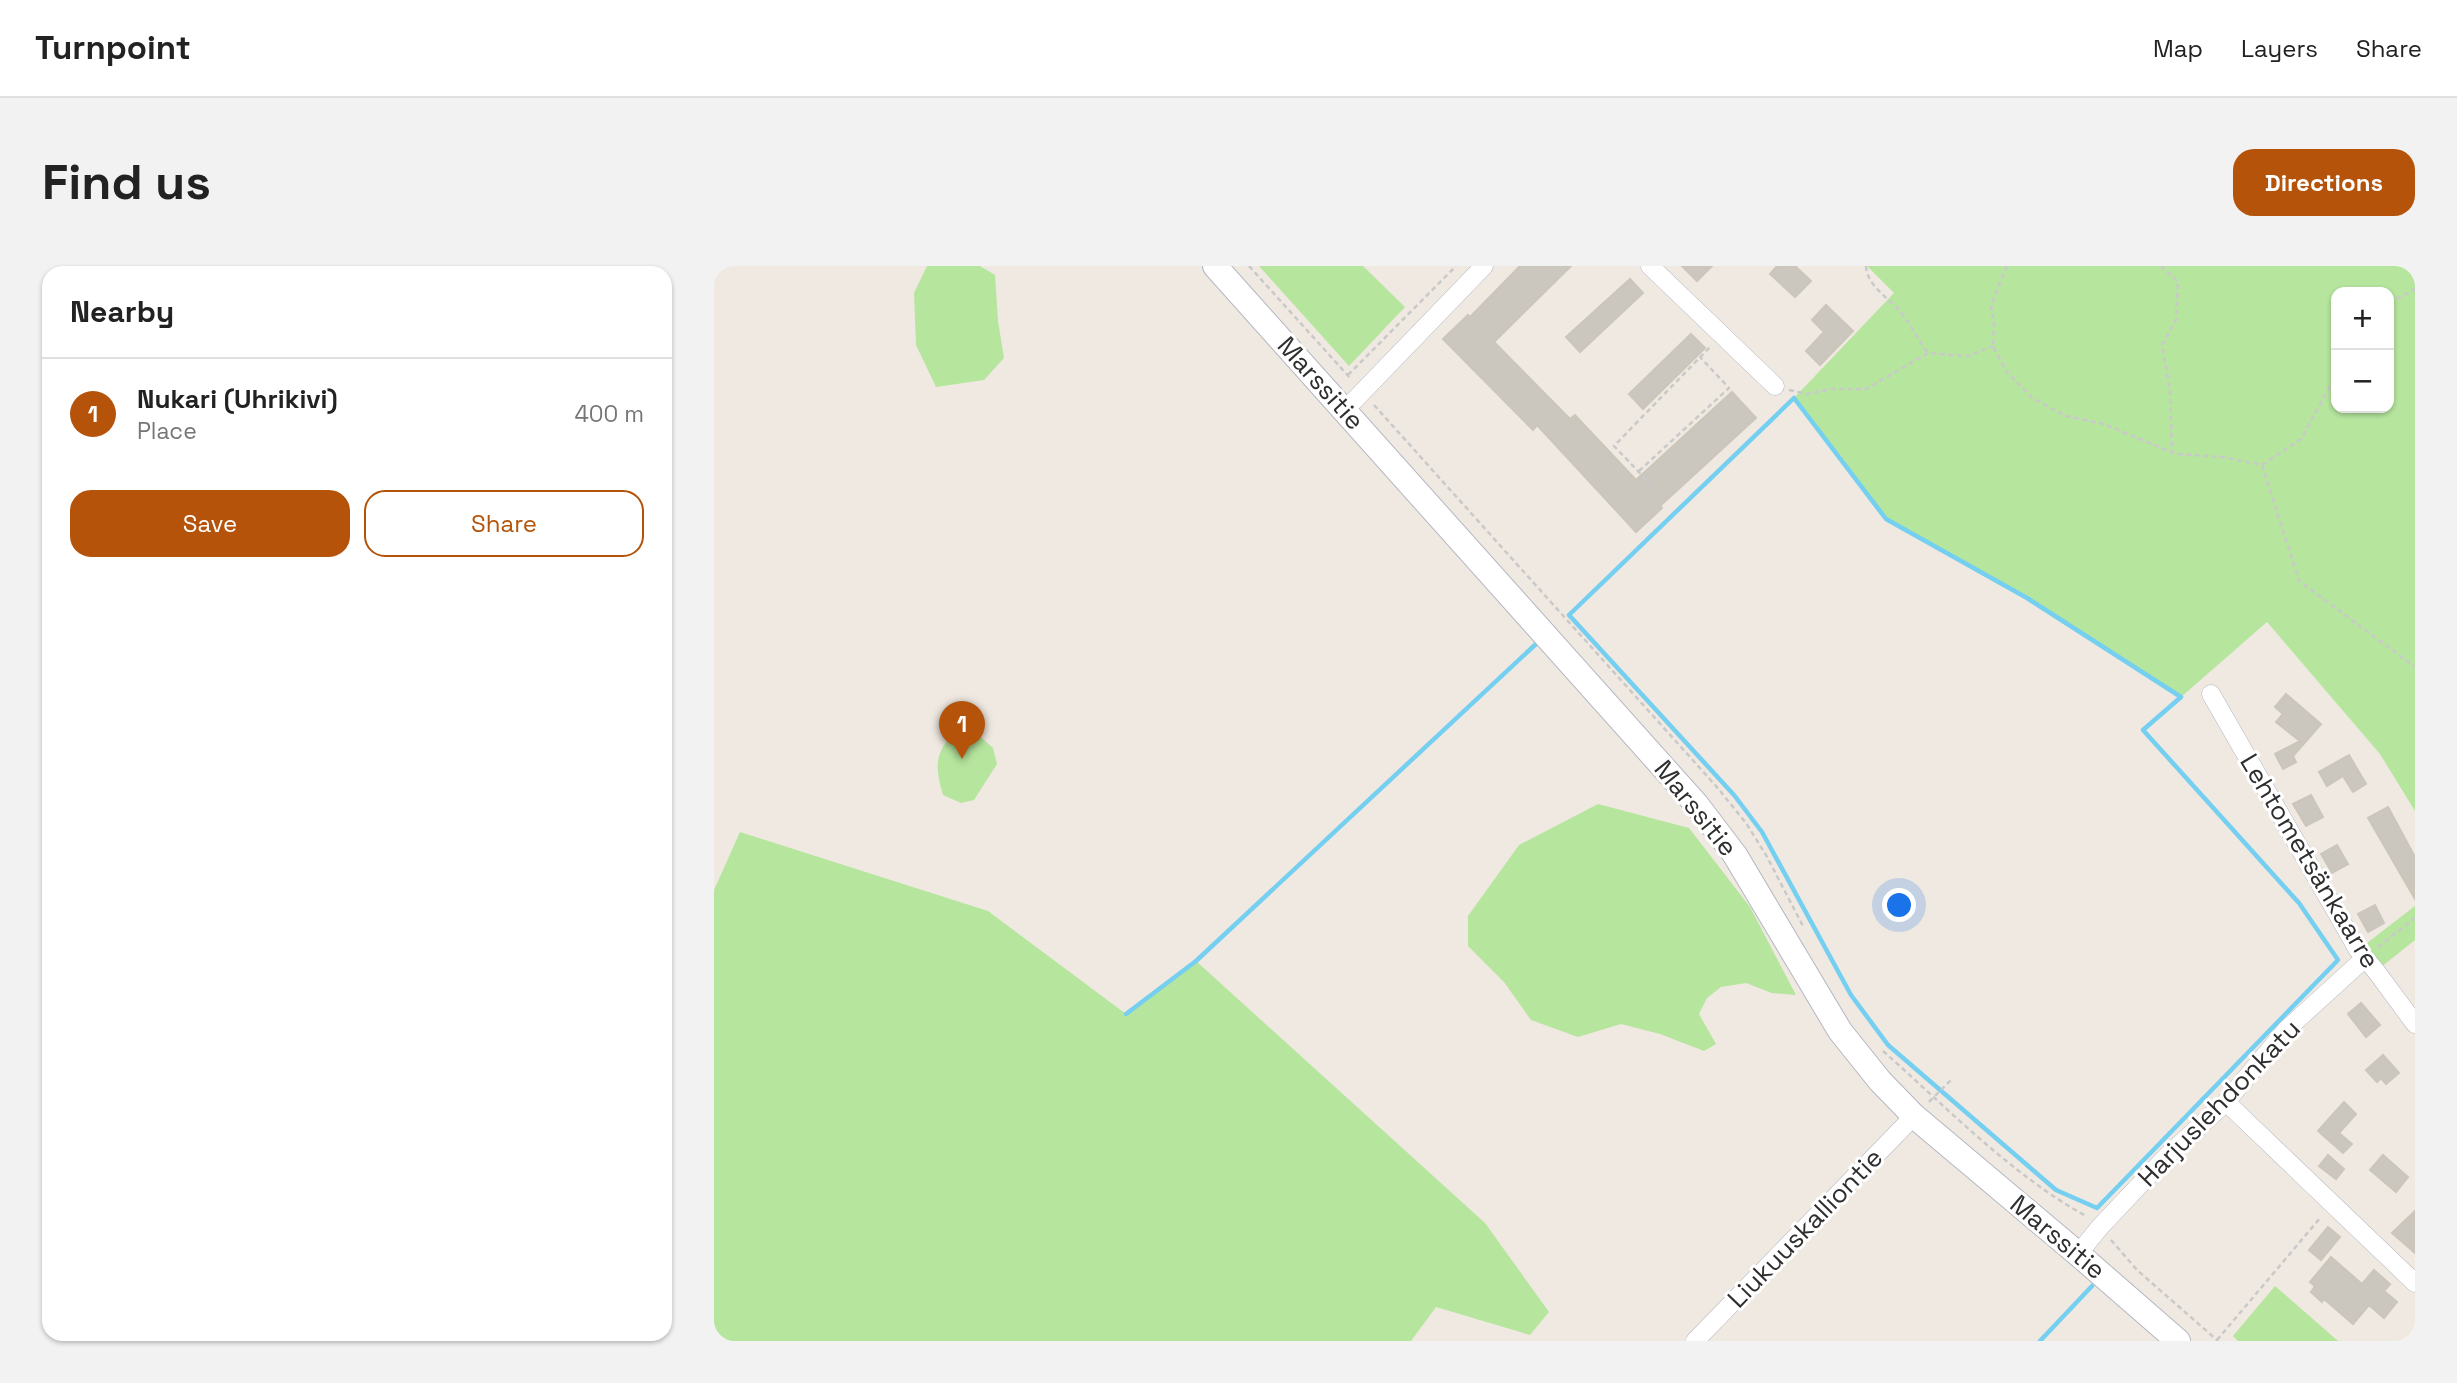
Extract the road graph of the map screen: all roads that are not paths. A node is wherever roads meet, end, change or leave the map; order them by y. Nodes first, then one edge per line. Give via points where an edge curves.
1 (1215, 266) edge
2 (1484, 266) edge
3 (1650, 266) edge
4 (1775, 386) road end
5 (1345, 410) junction
6 (2211, 694) dead end
7 (2365, 958) junction
8 (2415, 1024) edge
9 (2225, 1102) junction
10 (1914, 1116) junction
11 (2078, 1254) junction
12 (2415, 1283) edge
13 (1695, 1341) edge
14 (2178, 1341) edge

1 - 5 main road, Marssitie
2 - 5 street
3 - 4 street
5 - 10 main road, Marssitie via 1697,805 1735,855 1840,1031
6 - 7 street, Lehtometsänkaarre
7 - 8 street, Lehtometsänkaarre
7 - 9 street, Harjuslehdonkatu via 2286,1030
9 - 11 street, Harjuslehdonkatu via 2166,1157
9 - 12 street
10 - 11 main road, Marssitie
10 - 13 street, Liukuuskalliontie
11 - 14 main road, Marssitie

